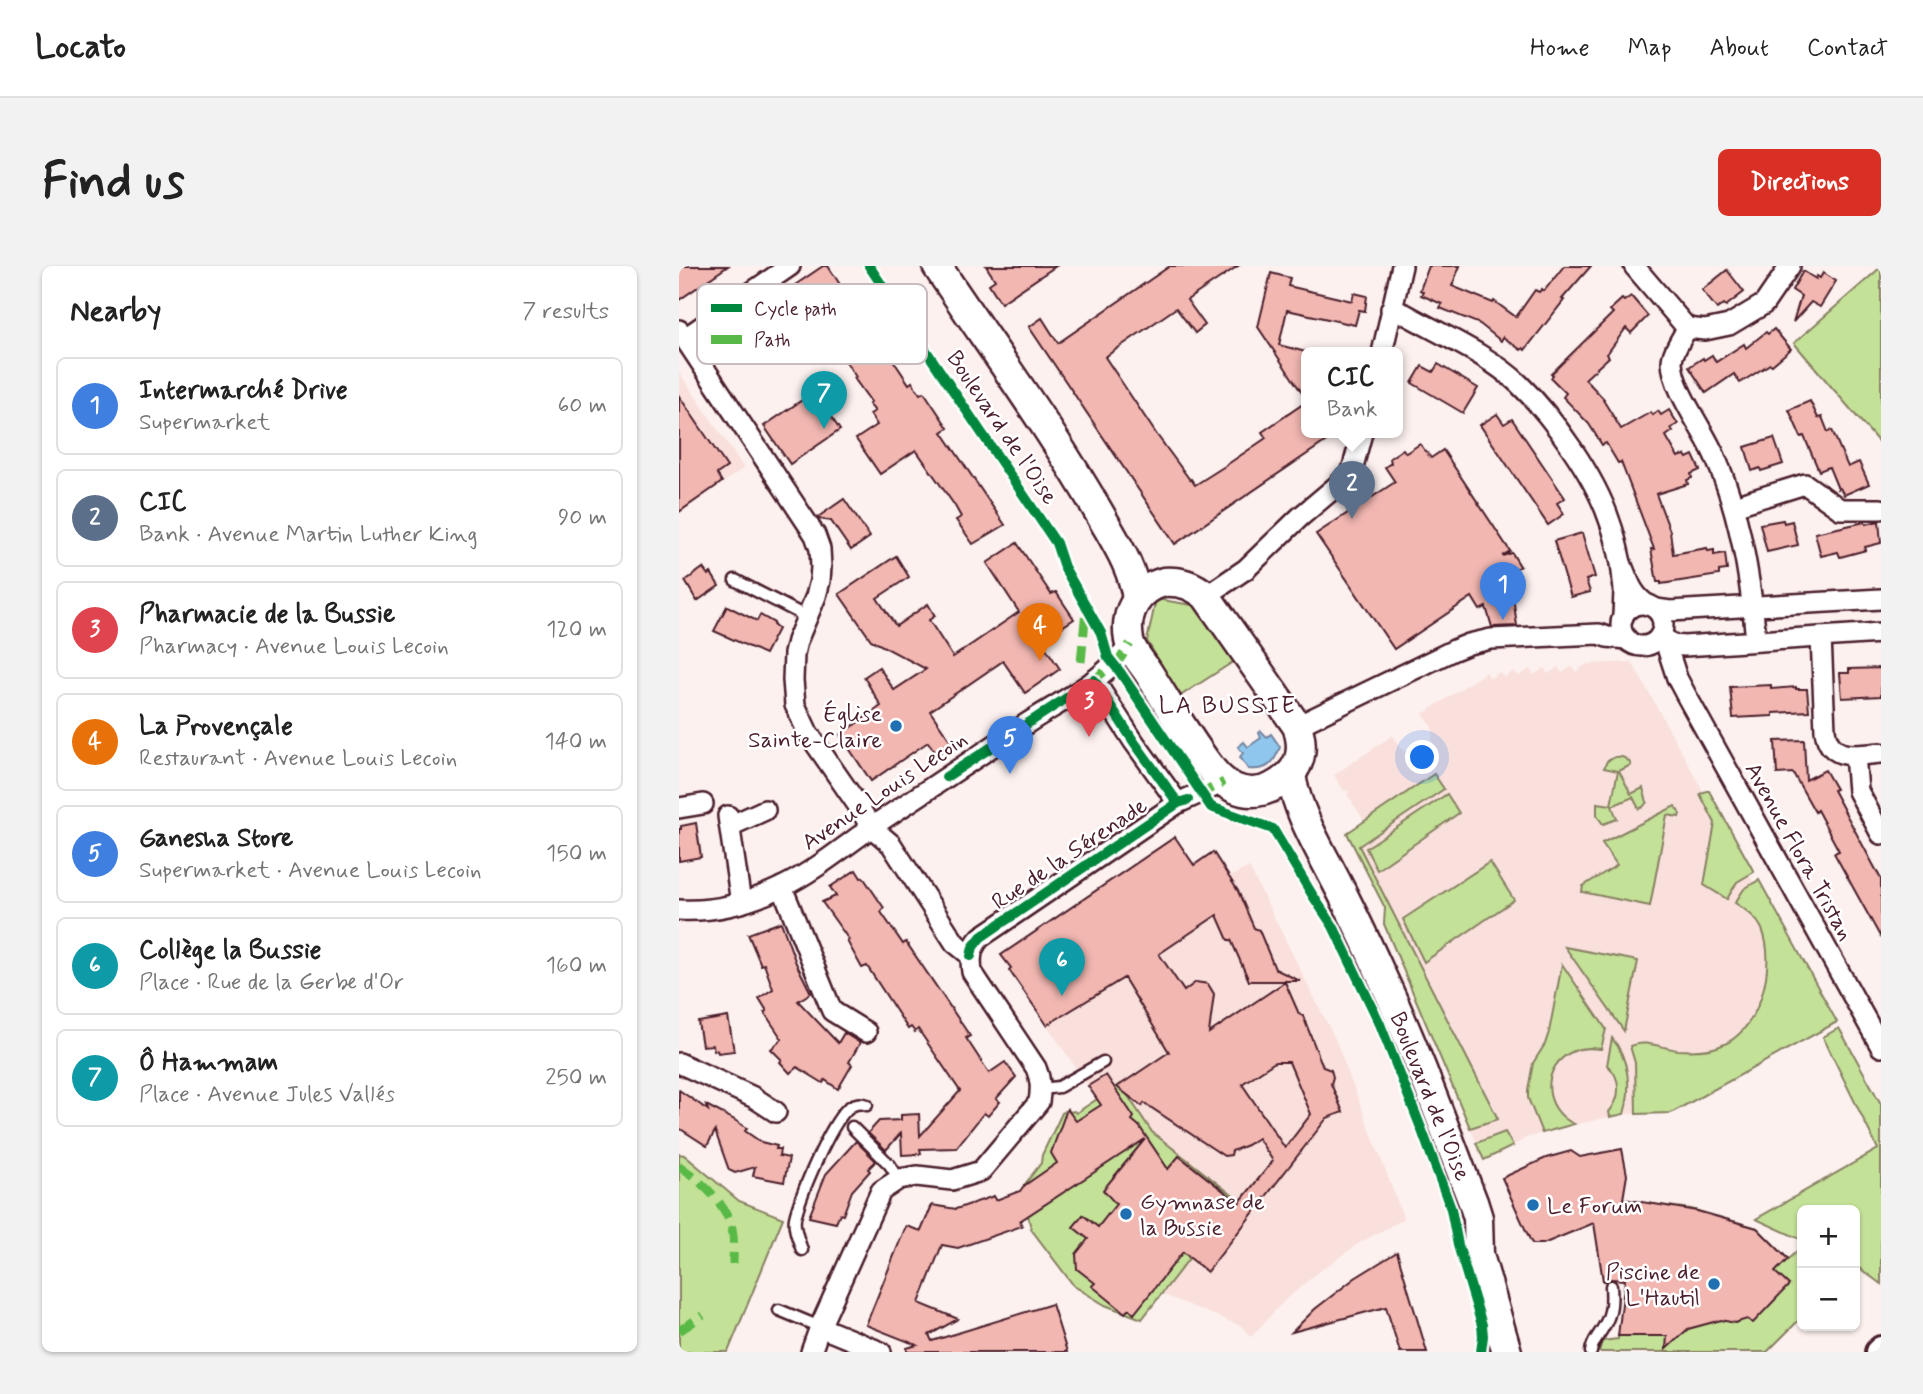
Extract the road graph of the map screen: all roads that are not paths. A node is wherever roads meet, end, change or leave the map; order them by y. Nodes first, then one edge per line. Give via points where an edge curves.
1 (790, 266) edge
2 (937, 266) edge
3 (1402, 266) edge
4 (1634, 266) edge
5 (1790, 266) edge
6 (761, 284) edge
7 (1391, 309) junction
8 (697, 325) edge
9 (1687, 328) junction
10 (682, 334) edge
11 (1383, 347) edge
12 (697, 357) edge
13 (702, 364) edge
14 (1361, 438) edge
15 (1078, 476) junction
16 (1734, 506) junction
17 (1881, 509) edge
18 (1621, 563) junction
19 (735, 580) dead end
20 (1171, 582) junction
21 (1206, 596) junction
22 (1137, 599) junction
23 (1881, 599) edge
24 (1652, 607) junction
25 (1753, 607) junction
26 (807, 617) junction
27 (1623, 618) junction
28 (1881, 633) edge
29 (1599, 634) junction
30 (1821, 637) junction
31 (1651, 638) junction
32 (1756, 641) junction
33 (1130, 644) junction
34 (1684, 646) junction
35 (1676, 675) junction
36 (1094, 680) junction
37 (1297, 726) junction
38 (1881, 753) edge
39 (1855, 755) junction
40 (1293, 772) junction
41 (1224, 782) junction
42 (1260, 791) junction
43 (1178, 803) junction
44 (703, 804) dead end
45 (679, 808) edge
46 (765, 810) dead end
47 (871, 827) junction
48 (1881, 834) edge
49 (1320, 851) junction
50 (782, 887) junction
51 (741, 903) junction
52 (679, 911) edge
53 (971, 956) junction
54 (866, 1032) dead end
55 (1881, 1047) edge
56 (1103, 1062) dead end
57 (679, 1063) edge
58 (1041, 1089) junction
59 (867, 1105) dead end
60 (776, 1112) dead end
61 (852, 1127) dead end
62 (899, 1180) junction
63 (802, 1250) dead end
64 (1611, 1286) dead end
65 (779, 1310) dead end
66 (820, 1327) junction
67 (811, 1352) edge
68 (881, 1352) edge
69 (1507, 1352) edge
70 (1591, 1352) edge

1 - 6 street
2 - 15 main road, Boulevard de l'Oise
3 - 7 street
4 - 9 street
5 - 9 street via 1764,304 1729,325
7 - 11 street
7 - 18 street via 1485,359 1518,383 1559,429 1587,473 1610,520
8 - 10 street
9 - 16 street via 1672,360 1677,383 1716,458
10 - 12 street
13 - 26 street via 815,535 821,574
14 - 21 street via 1351,474 1246,569
15 - 20 main road, Boulevard de l'Oise via 1145,561
15 - 22 main road, Boulevard de l'Oise via 1125,560
16 - 17 street via 1805,484 1840,509
16 - 25 street
18 - 24 street via 1634,592
18 - 27 street
19 - 26 lane
20 - 21 main road, Boulevard de l'Oise via 1190,585
20 - 22 main road via 1152,586
21 - 37 main road
22 - 33 main road via 1129,618
23 - 25 street
24 - 25 street via 1670,611
24 - 27 street via 1636,605
24 - 31 street via 1662,619
25 - 32 street
26 - 47 street via 794,654 795,705 808,733
27 - 29 street
27 - 31 street via 1623,632
28 - 30 street
29 - 31 street
29 - 37 street via 1469,644
30 - 32 street
30 - 39 street via 1826,737 1838,753
31 - 34 street
31 - 35 street, Avenue Flora Tristan
32 - 34 street
33 - 36 street, Avenue Louis Lecoin
33 - 41 main road
34 - 35 street via 1678,654
35 - 55 street, Avenue Flora Tristan
36 - 43 street
36 - 47 street, Avenue Louis Lecoin
37 - 40 main road via 1301,753
38 - 39 street
39 - 48 street via 1858,791
40 - 42 main road via 1279,785
40 - 49 main road, Boulevard de l'Oise via 1297,797
41 - 42 main road via 1241,790
41 - 43 street, Rue de la Sérenade
42 - 49 main road, Boulevard de l'Oise via 1280,804
43 - 53 street, Rue de la Sérenade via 981,937
44 - 45 street
46 - 51 street via 729,821
47 - 50 street, Avenue Louis Lecoin
47 - 53 street via 891,844 954,943
49 - 69 main road, Boulevard de l'Oise via 1388,990 1473,1202 1479,1255
50 - 51 street, Avenue Louis Lecoin
50 - 54 street via 832,1011
51 - 52 street, Avenue Louis Lecoin
53 - 58 street via 972,972 1036,1068
56 - 58 lane via 1059,1087
57 - 60 street
58 - 62 street via 1039,1102 981,1171 952,1180 918,1176
59 - 63 lane via 847,1109 811,1171 794,1222
61 - 62 lane
62 - 66 street via 881,1191
64 - 70 lane via 1612,1305
65 - 66 lane
66 - 67 street
66 - 68 street

